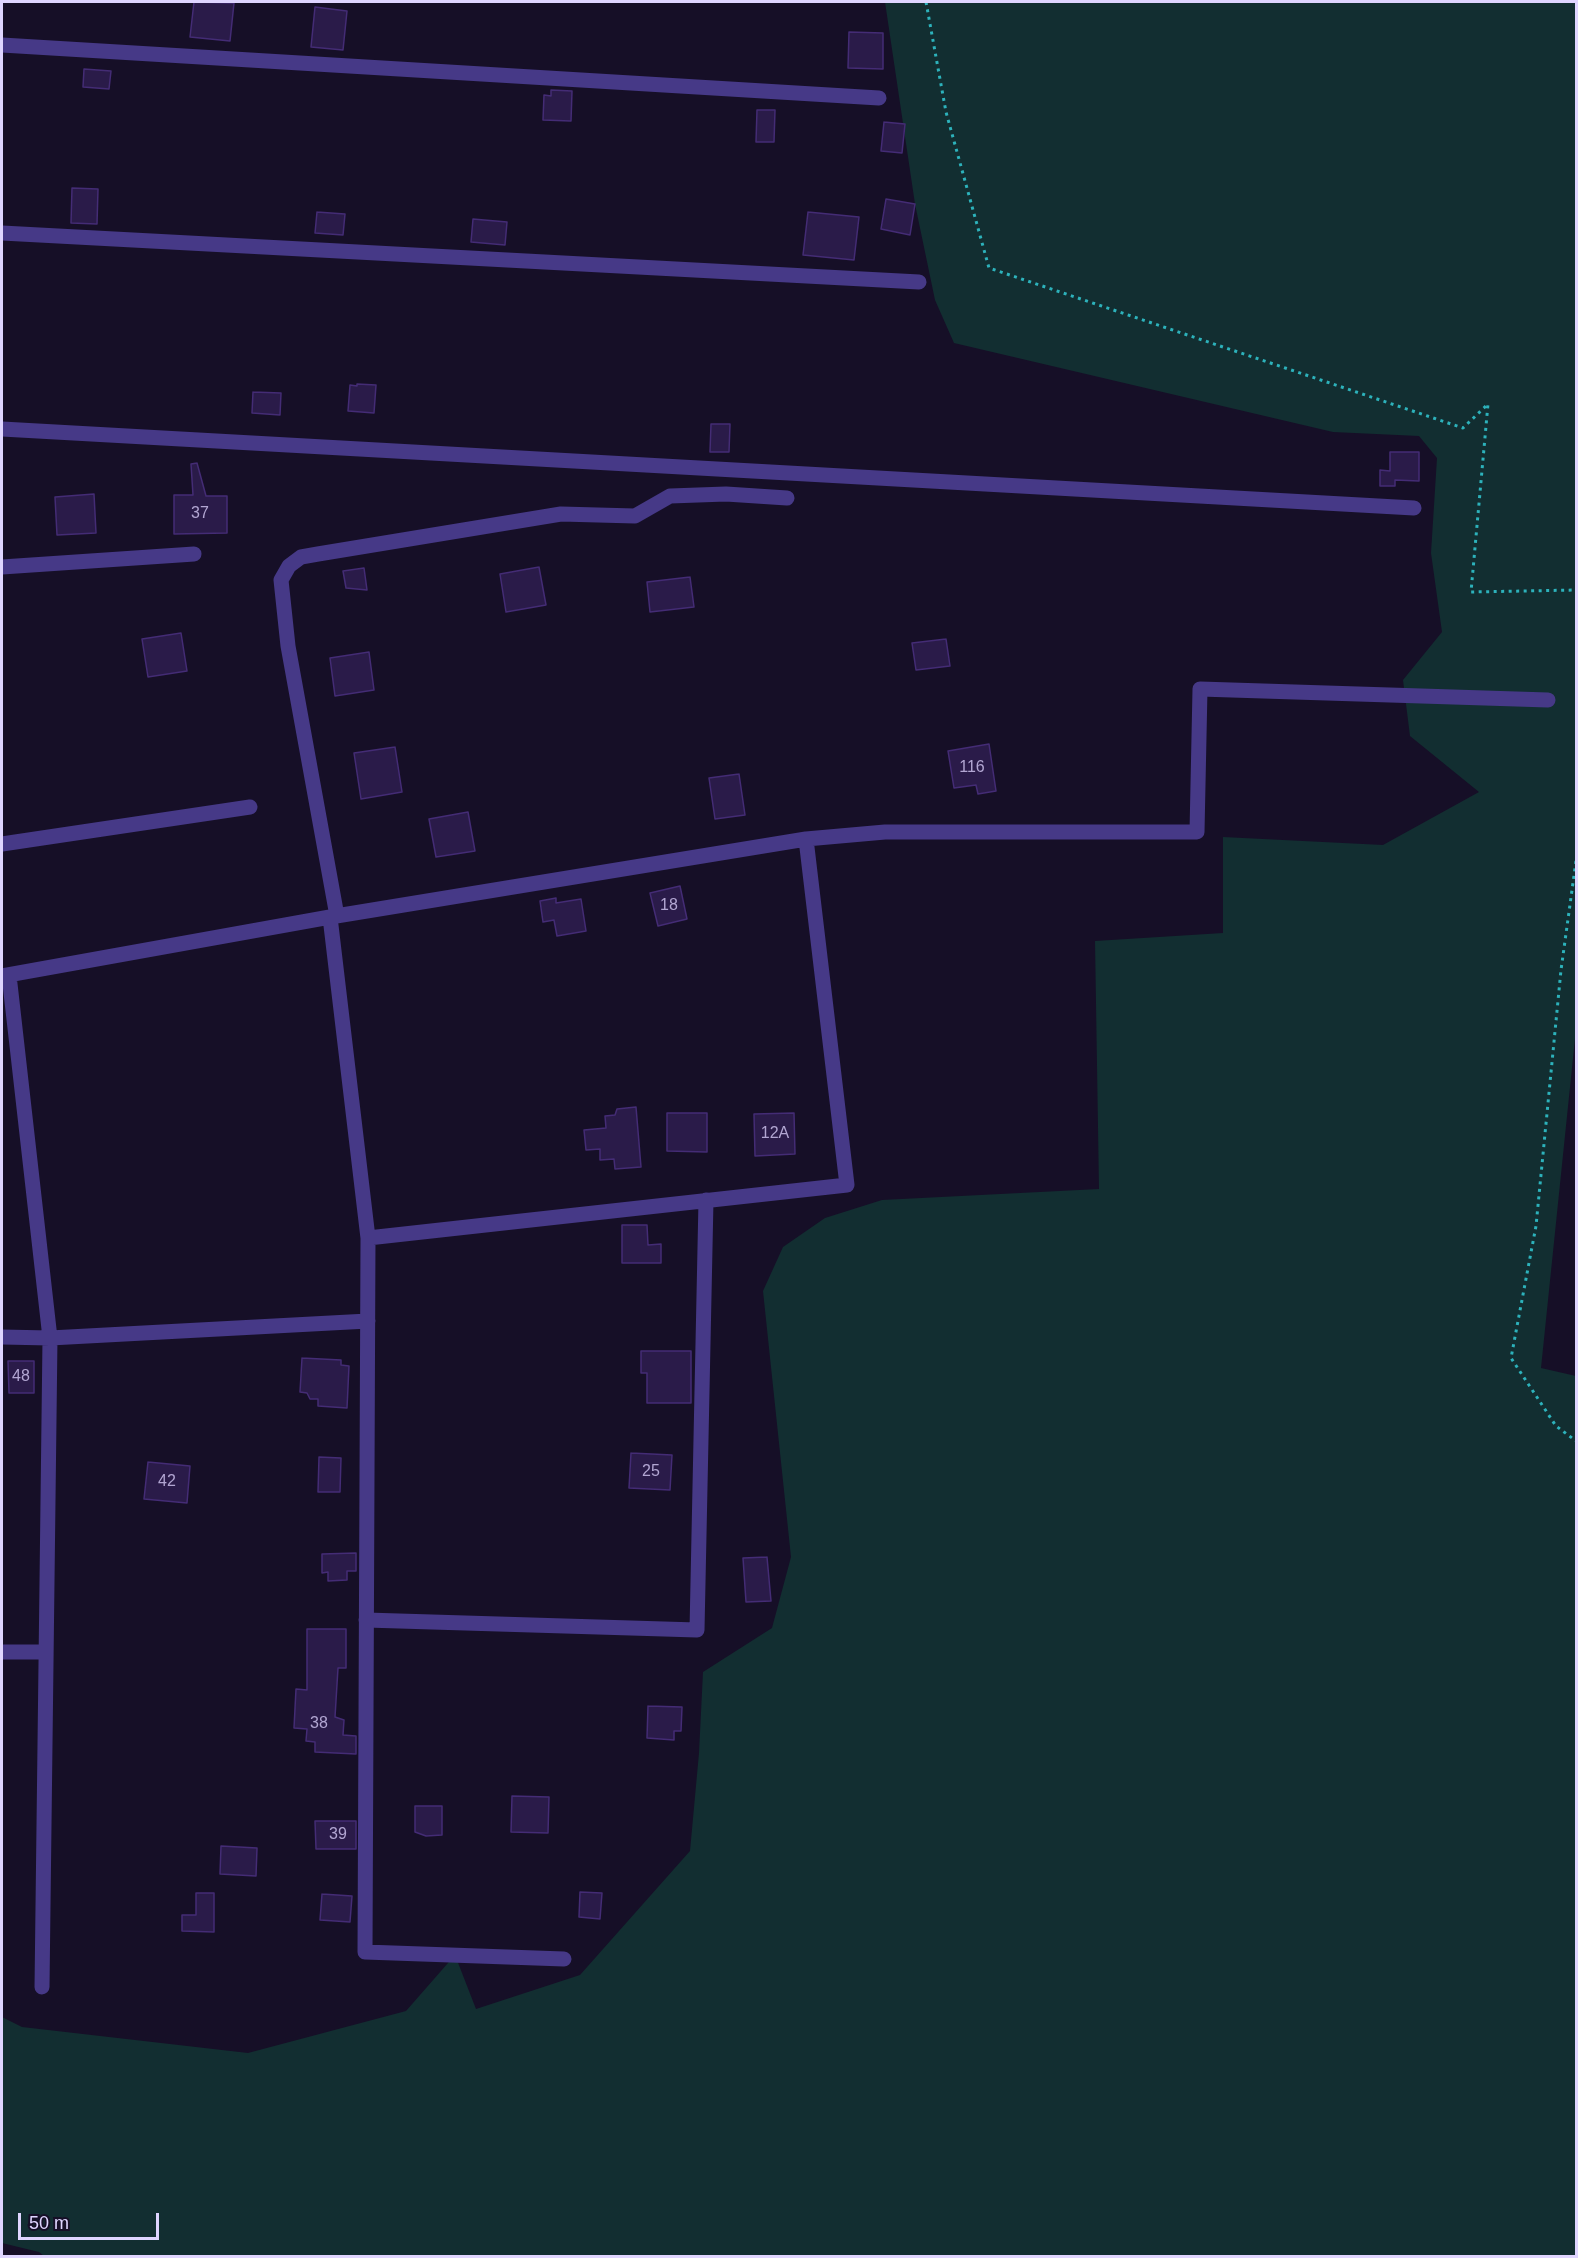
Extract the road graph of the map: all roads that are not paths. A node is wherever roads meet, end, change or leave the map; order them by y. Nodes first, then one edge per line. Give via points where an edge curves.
1 (2, 45) edge
2 (879, 98) dead end
3 (2, 232) edge
4 (919, 282) dead end
5 (2, 429) edge
6 (787, 498) dead end
7 (1414, 508) dead end
8 (194, 554) dead end
9 (2, 567) edge
10 (1548, 700) dead end
11 (250, 807) dead end
12 (806, 839) junction
13 (2, 844) edge
14 (334, 916) junction
15 (5, 975) edge
16 (706, 1200) junction
17 (368, 1238) junction
18 (368, 1321) junction
19 (2, 1337) edge
20 (50, 1338) junction
21 (366, 1620) junction
22 (2, 1652) edge
23 (46, 1652) junction
24 (564, 1959) dead end
25 (42, 1987) dead end

1 - 2 lane
3 - 4 lane
5 - 7 lane
6 - 14 lane via 670,496 635,516 561,514 301,557 289,566 281,580 288,646
8 - 9 lane
10 - 12 lane via 1200,689 1197,832 885,832
11 - 13 lane
12 - 14 lane
12 - 16 lane via 847,1185
14 - 15 lane
14 - 17 lane
15 - 20 lane
16 - 17 lane
16 - 21 lane via 697,1630
17 - 18 lane
18 - 20 lane
18 - 21 lane
19 - 20 lane
20 - 23 lane
21 - 24 lane via 365,1952
22 - 23 lane
23 - 25 lane

